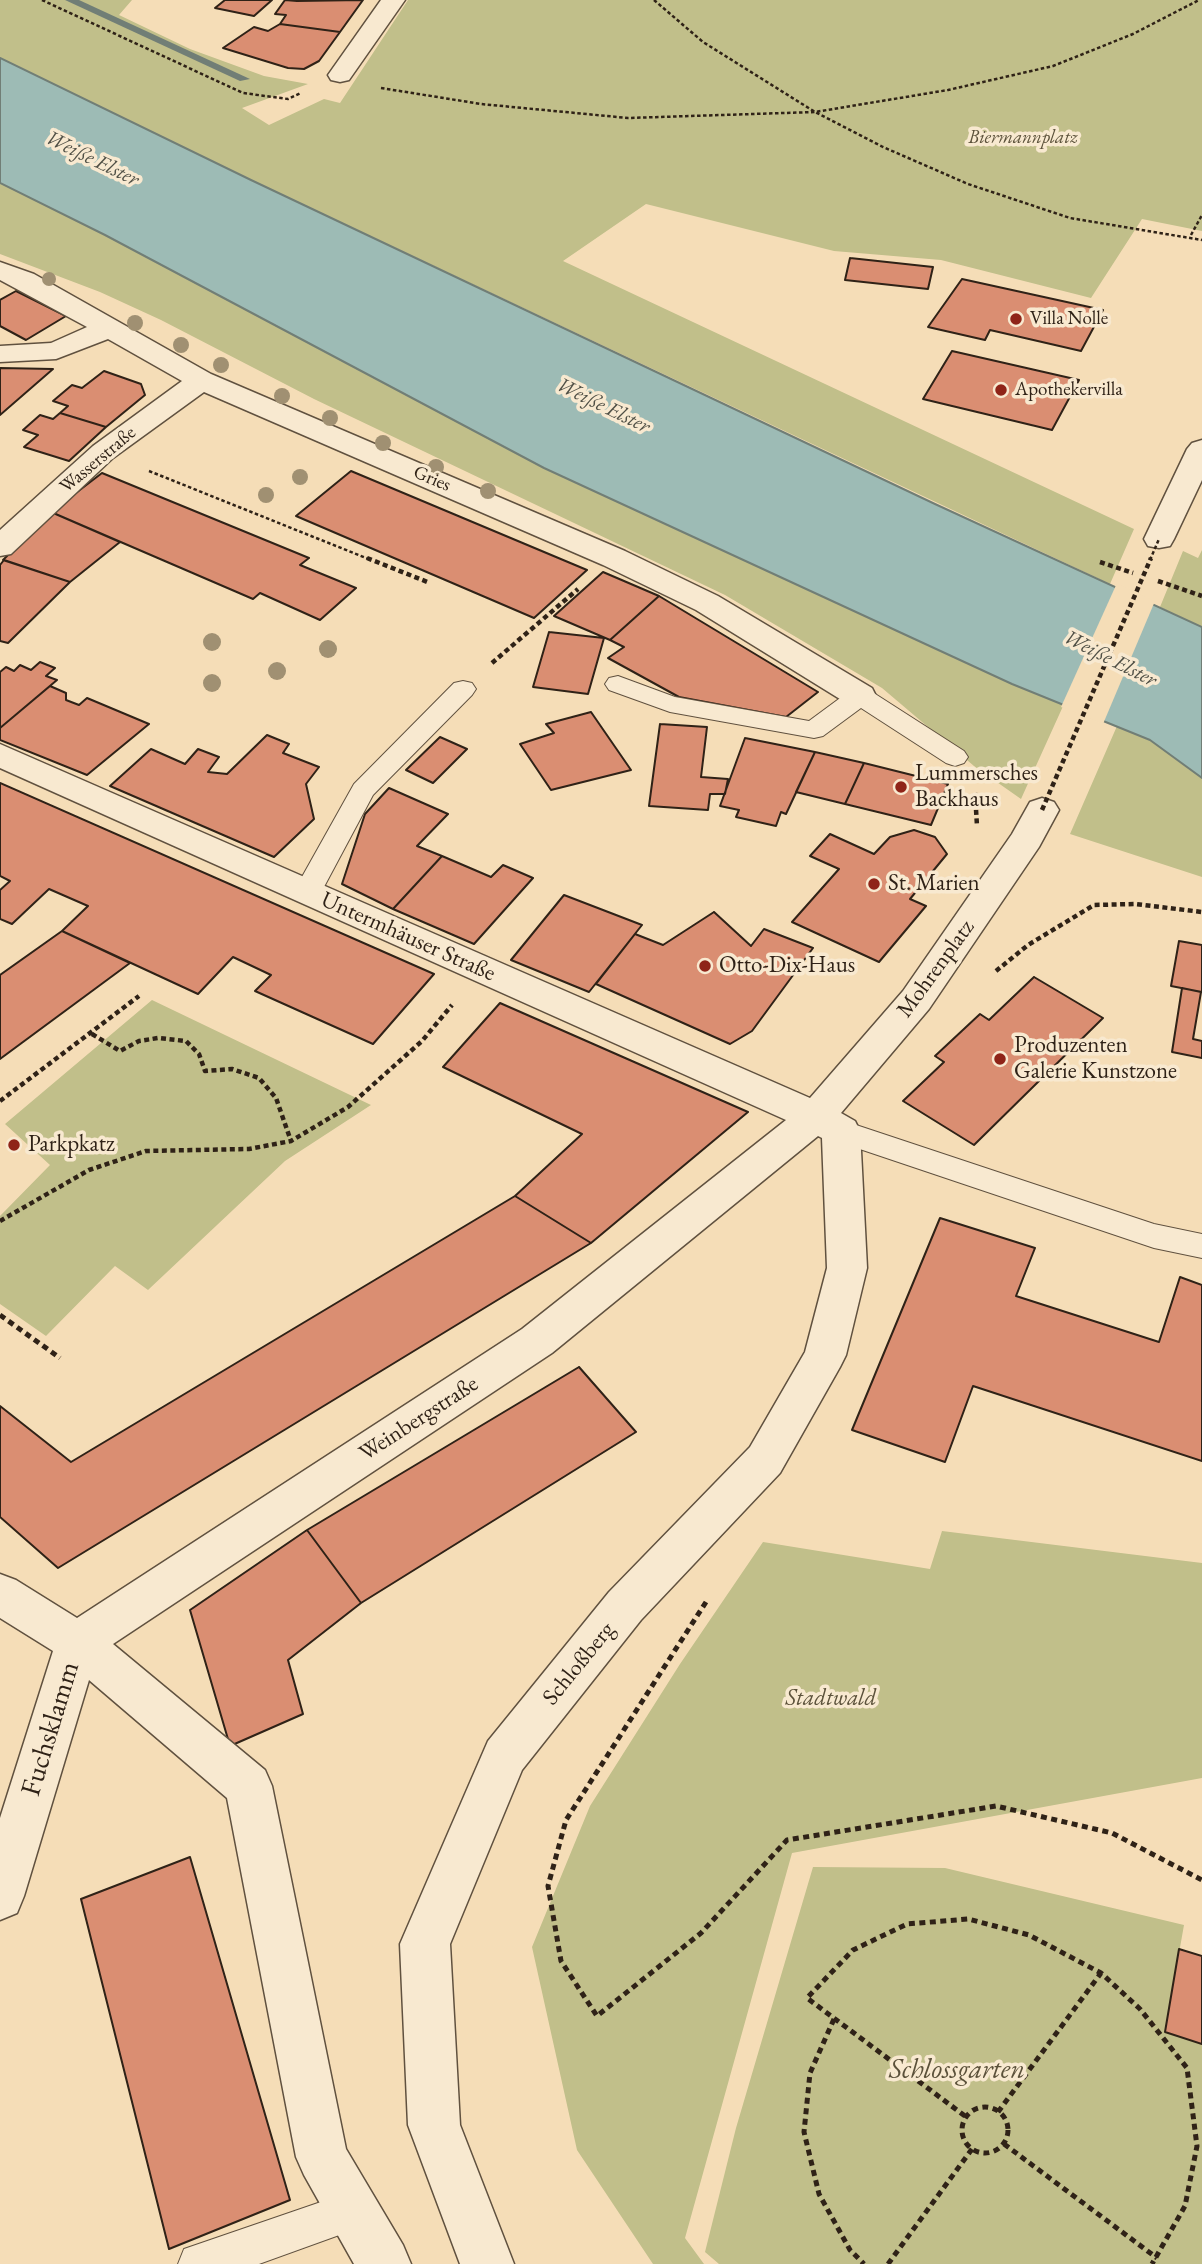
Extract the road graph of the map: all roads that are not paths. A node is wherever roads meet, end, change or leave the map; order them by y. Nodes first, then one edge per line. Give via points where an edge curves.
1 (393, 0) edge
2 (340, 75) road end
3 (0, 270) edge
4 (108, 328) junction
5 (0, 354) edge
6 (201, 380) junction
7 (1201, 452) edge
8 (1158, 539) road end
9 (0, 547) edge
10 (618, 684) dead end
11 (463, 689) road end
12 (860, 696) junction
13 (0, 755) edge
14 (955, 757) dead end
15 (1042, 810) road end
16 (307, 893) junction
17 (828, 1124) junction
18 (1202, 1246) edge
19 (0, 1594) edge
20 (78, 1642) junction
21 (0, 1896) edge
22 (353, 2211) junction
23 (199, 2264) edge
24 (384, 2264) edge
25 (487, 2264) edge

1 - 2 street
3 - 4 street, Gries
4 - 5 street via 56,351
4 - 6 street, Gries
6 - 9 street, Wasserstraße via 103,452
6 - 12 street, Gries via 614,558 707,603
7 - 8 street
10 - 12 lane via 670,704 814,730
11 - 16 lane via 363,790
12 - 14 lane, Gries
13 - 16 street, Untermhäuser Straße
15 - 17 street, Mohrenplatz via 946,958
16 - 17 street, Untermhäuser Straße
17 - 18 lane via 1154,1237
17 - 20 street, Weinbergstraße via 537,1341
17 - 25 street, Schloßberg via 847,1268 825,1355 765,1460 625,1606 505,1756 425,1944 434,2125
19 - 20 street
20 - 21 street, Fuchsklamm
20 - 22 street via 248,1786 322,2157
22 - 23 lane
22 - 24 street

